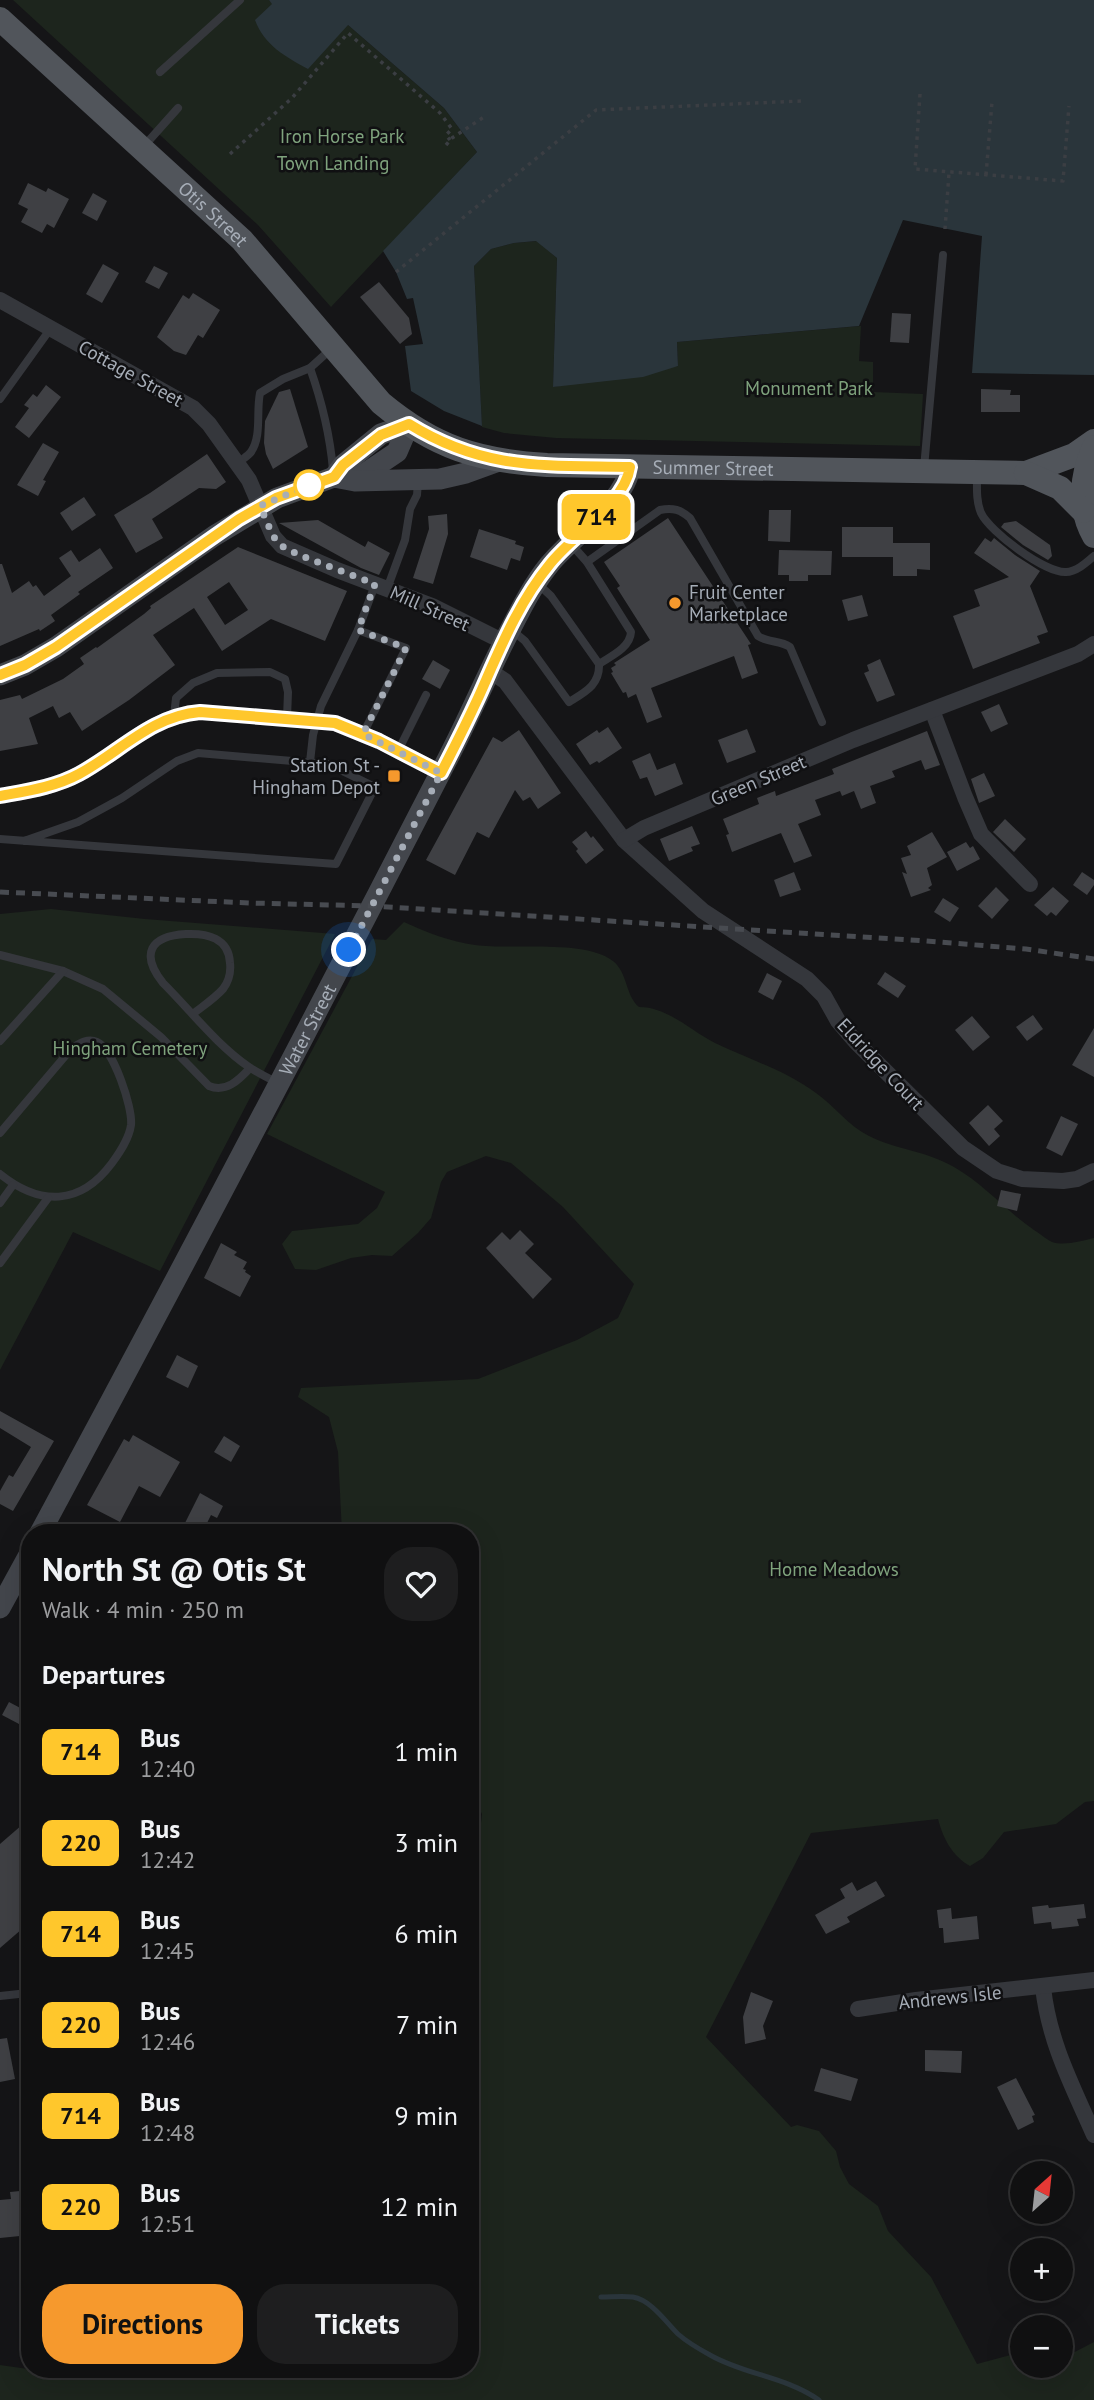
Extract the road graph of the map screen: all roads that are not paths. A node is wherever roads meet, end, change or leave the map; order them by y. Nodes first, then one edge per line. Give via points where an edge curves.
1 (240, 0) edge
2 (0, 19) edge
3 (160, 72) dead end
4 (178, 108) dead end
5 (143, 147) junction
6 (943, 256) dead end
7 (0, 300) edge
8 (51, 328) junction
9 (333, 347) junction
10 (310, 368) junction
11 (0, 398) edge
12 (409, 424) junction
13 (1094, 441) edge
14 (1094, 447) edge
15 (499, 461) junction
16 (237, 464) junction
17 (630, 467) junction
18 (924, 471) junction
19 (977, 472) junction
20 (1026, 473) junction
21 (334, 477) junction
22 (418, 479) junction
23 (355, 481) junction
24 (260, 506) junction
25 (1083, 511) junction
26 (1094, 536) edge
27 (569, 542) junction
28 (1094, 556) edge
29 (587, 562) junction
30 (536, 583) junction
31 (381, 587) junction
32 (358, 630) junction
33 (507, 636) junction
34 (1094, 644) edge
35 (599, 664) junction
36 (490, 671) junction
37 (0, 675) edge
38 (426, 695) dead end
39 (933, 710) junction
40 (174, 716) junction
41 (286, 718) junction
42 (316, 720) junction
43 (822, 722) dead end
44 (363, 734) junction
45 (398, 751) junction
46 (310, 762) junction
47 (441, 773) junction
48 (0, 796) edge
49 (0, 839) edge
50 (624, 840) junction
51 (24, 841) junction
52 (1030, 884) dead end
53 (0, 955) edge
54 (63, 971) junction
55 (193, 1014) junction
56 (0, 1041) edge
57 (250, 1068) junction
58 (278, 1083) junction
59 (0, 1133) edge
60 (1094, 1171) edge
61 (0, 1174) edge
62 (13, 1185) junction
63 (48, 1198) junction
64 (0, 1203) edge
65 (0, 1263) edge
66 (45, 1524) edge
67 (21, 1570) edge
68 (0, 1608) edge
69 (1094, 1980) edge
70 (1043, 1987) junction
71 (21, 1994) edge
72 (0, 1996) edge
73 (858, 2009) dead end
74 (1094, 2135) edge

1 - 3 lane
2 - 5 main road, Otis Street
4 - 5 lane
5 - 9 main road, Otis Street via 249,247
6 - 18 lane
7 - 8 street, Cottage Street
8 - 11 lane
8 - 16 street, Cottage Street via 193,408
9 - 10 lane
9 - 12 main road, Otis Street via 372,394
10 - 16 lane via 260,393 251,452
10 - 21 lane via 331,442
12 - 15 main road, Summer Street via 459,450
12 - 21 main road via 381,435
12 - 23 main road via 397,452
13 - 20 main road, Summer Street via 1074,455
14 - 25 main road via 1085,478
15 - 17 main road, Summer Street
15 - 22 main road via 440,479
16 - 24 street, Cottage Street
17 - 18 main road, Summer Street
17 - 27 main road, Water Street via 616,498
18 - 19 main road, Summer Street
19 - 20 main road, Summer Street
19 - 28 lane via 978,503 996,533 1061,573 1071,572
20 - 25 main road, Summer Street via 1060,488
21 - 23 main road
21 - 24 main road
22 - 23 main road
22 - 31 lane via 405,540
24 - 31 street, Mill Street via 282,546
24 - 37 main road via 56,647
25 - 26 main road
27 - 29 lane
27 - 30 main road, Water Street
29 - 35 lane via 632,637
29 - 43 lane via 660,510 684,513 758,636 790,647
30 - 33 main road, Water Street
30 - 35 lane via 551,596
31 - 32 lane
31 - 33 street, Mill Street
32 - 42 lane
32 - 44 lane via 406,648
33 - 35 lane via 525,641 569,702 595,684
33 - 36 main road, Water Street
34 - 39 street, Green Street
36 - 47 main road, Water Street
36 - 50 street via 505,681
38 - 45 lane
39 - 50 street, Green Street
39 - 52 street via 981,834
40 - 41 street via 200,712
40 - 41 lane via 176,698 193,683 217,673 270,672 285,679
40 - 48 street via 152,725 72,778
41 - 42 street
42 - 44 street
42 - 46 lane
44 - 45 street
45 - 47 street
46 - 51 lane via 191,754 78,822
46 - 51 lane via 328,765 375,787 336,864
47 - 58 main road, Water Street
49 - 51 lane
50 - 60 street, Eldridge Court via 704,911 807,979 856,1042 972,1156 997,1171 1036,1181 1077,1179
53 - 54 lane
54 - 56 lane
54 - 57 lane via 91,982 123,1004 209,1086 230,1086
55 - 55 lane via 153,968 153,947 163,937 207,934 230,954 227,983
55 - 57 lane
57 - 58 lane
58 - 66 main road, Water Street
59 - 63 lane via 72,1048 91,1041 104,1046 130,1108 128,1137 91,1186
61 - 62 lane
62 - 63 lane
62 - 64 lane
63 - 65 lane
67 - 68 main road
69 - 70 street, Andrews Isle
70 - 73 street, Andrews Isle
70 - 74 street via 1054,2044
71 - 72 lane

